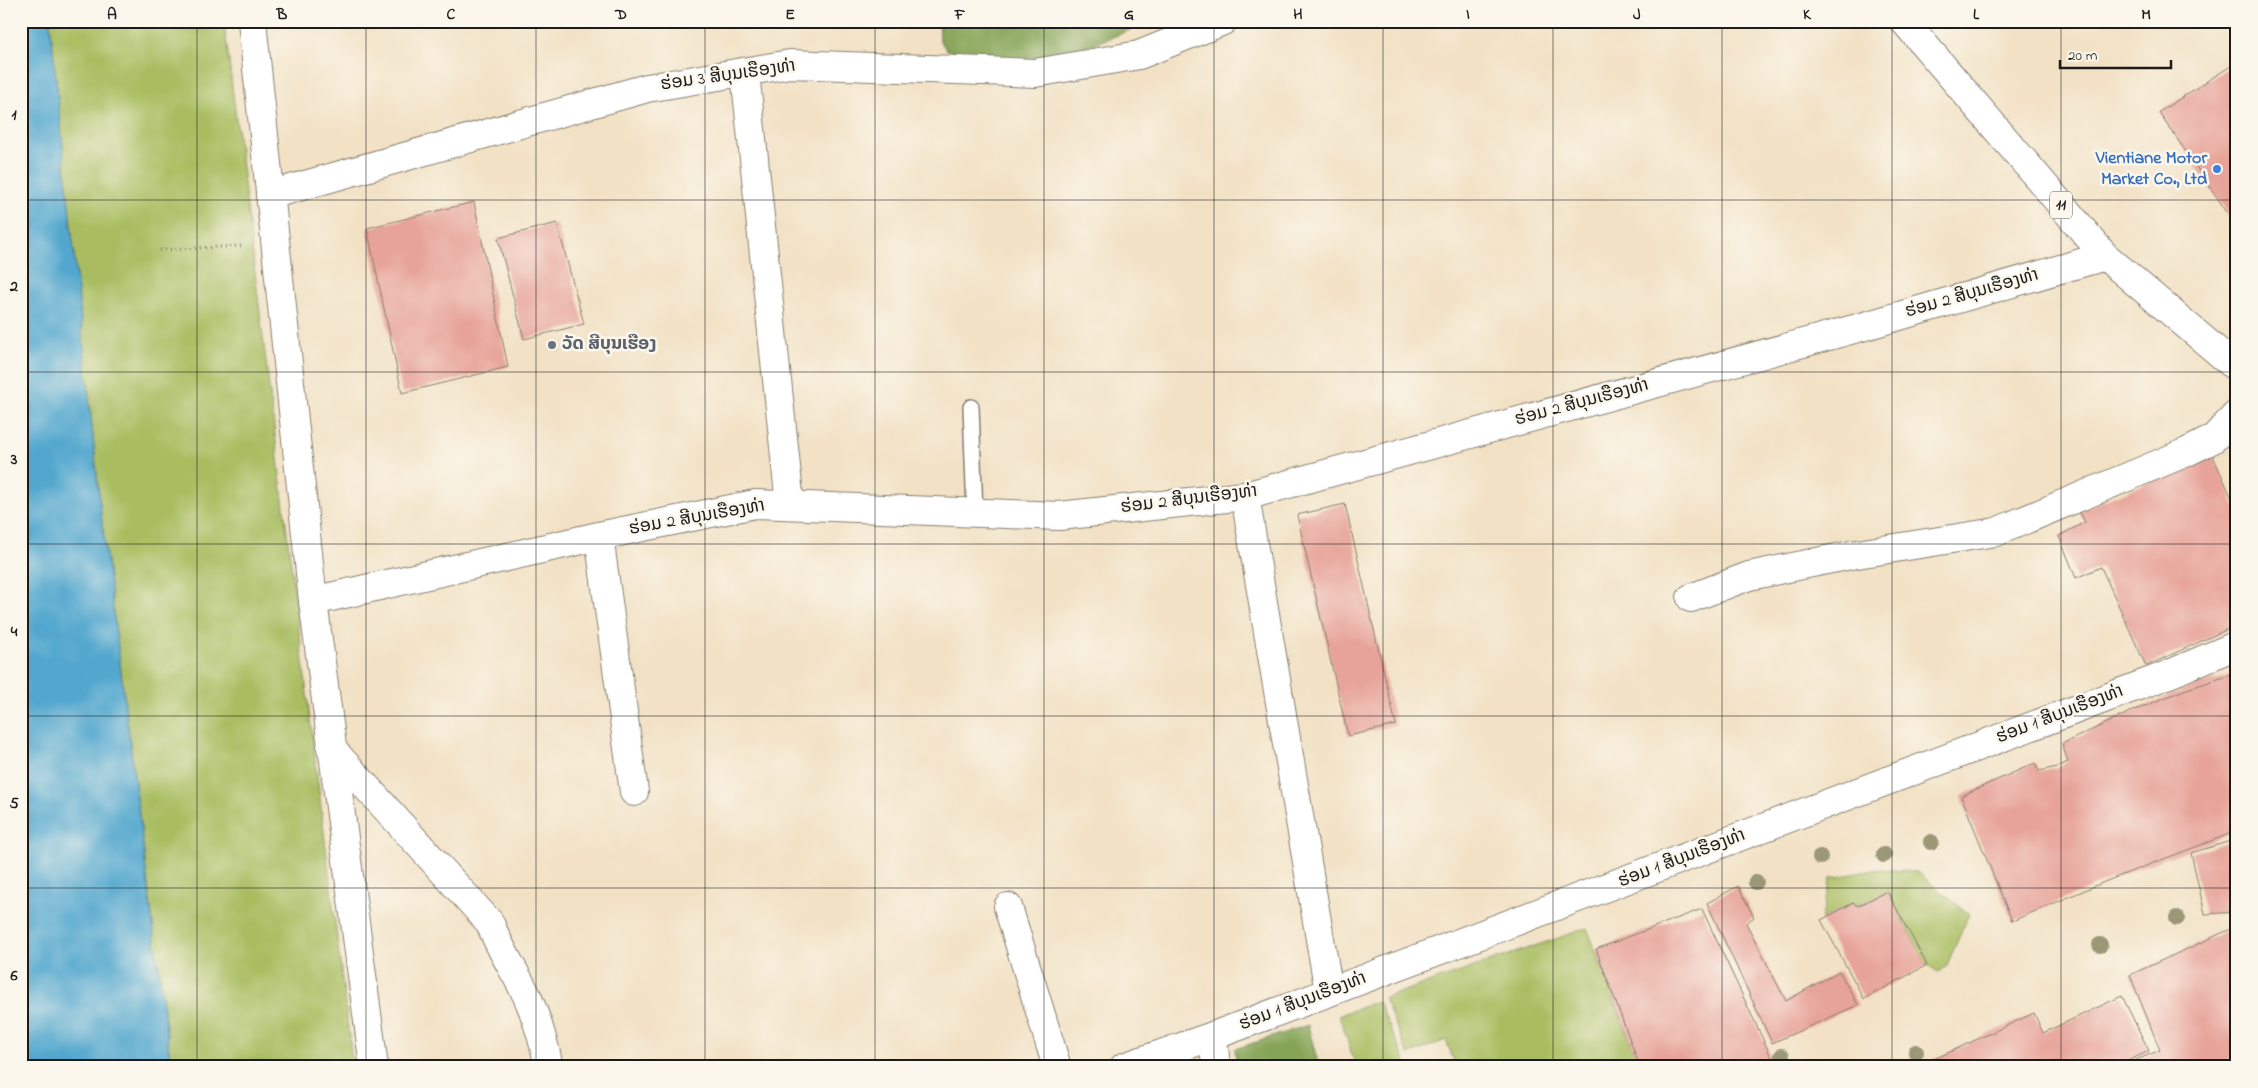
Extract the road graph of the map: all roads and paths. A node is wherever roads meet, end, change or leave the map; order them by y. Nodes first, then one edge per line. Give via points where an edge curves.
1 (252, 21) edge
2 (1223, 21) edge
3 (1904, 21) edge
4 (745, 72) junction
5 (270, 195) junction
6 (276, 245) junction
7 (160, 250) dead end
8 (2105, 256) junction
9 (2237, 368) edge
10 (971, 408) dead end
11 (2237, 414) edge
12 (1245, 496) junction
13 (790, 505) junction
14 (975, 513) junction
15 (599, 536) junction
16 (1691, 598) dead end
17 (313, 601) junction
18 (2237, 645) edge
19 (331, 748) junction
20 (634, 792) dead end
21 (1008, 907) dead end
22 (1329, 992) junction
23 (1213, 1036) junction
24 (374, 1067) edge
25 (549, 1067) edge
26 (1057, 1067) edge
27 (1124, 1067) edge
28 (1216, 1067) edge

1 - 5 main road
2 - 4 main road, ຮ່ອມ 3 ສີບຸນເຮືອງທ່າ via 1139,55 1035,73 790,64
3 - 8 main road, 11
4 - 5 main road, ຮ່ອມ 3 ສີບຸນເຮືອງທ່າ via 647,88
4 - 13 main road
5 - 6 main road
6 - 7 path
6 - 17 main road
8 - 9 main road, 11
8 - 12 main road, ຮ່ອມ 2 ສີບຸນເຮືອງທ່າ
10 - 14 lane
11 - 16 main road via 2213,439 2187,452 1996,532 1851,555 1759,574
12 - 14 main road, ຮ່ອມ 2 ສີບຸນເຮືອງທ່າ via 1059,516
12 - 22 main road
13 - 14 main road, ຮ່ອມ 2 ສີບຸນເຮືອງທ່າ
13 - 15 main road, ຮ່ອມ 2 ສີບຸນເຮືອງທ່າ via 755,504
15 - 17 main road, ຮ່ອມ 2 ສີບຸນເຮືອງທ່າ
15 - 20 main road
17 - 19 main road
18 - 22 main road, ຮ່ອມ 1 ສີບຸນເຮືອງທ່າ via 2167,675
19 - 24 main road
19 - 25 main road via 490,923 499,947 527,997
21 - 26 main road
22 - 23 main road, ຮ່ອມ 1 ສີບຸນເຮືອງທ່າ
23 - 27 main road, ຮ່ອມ 1 ສີບຸນເຮືອງທ່າ
23 - 28 main road

